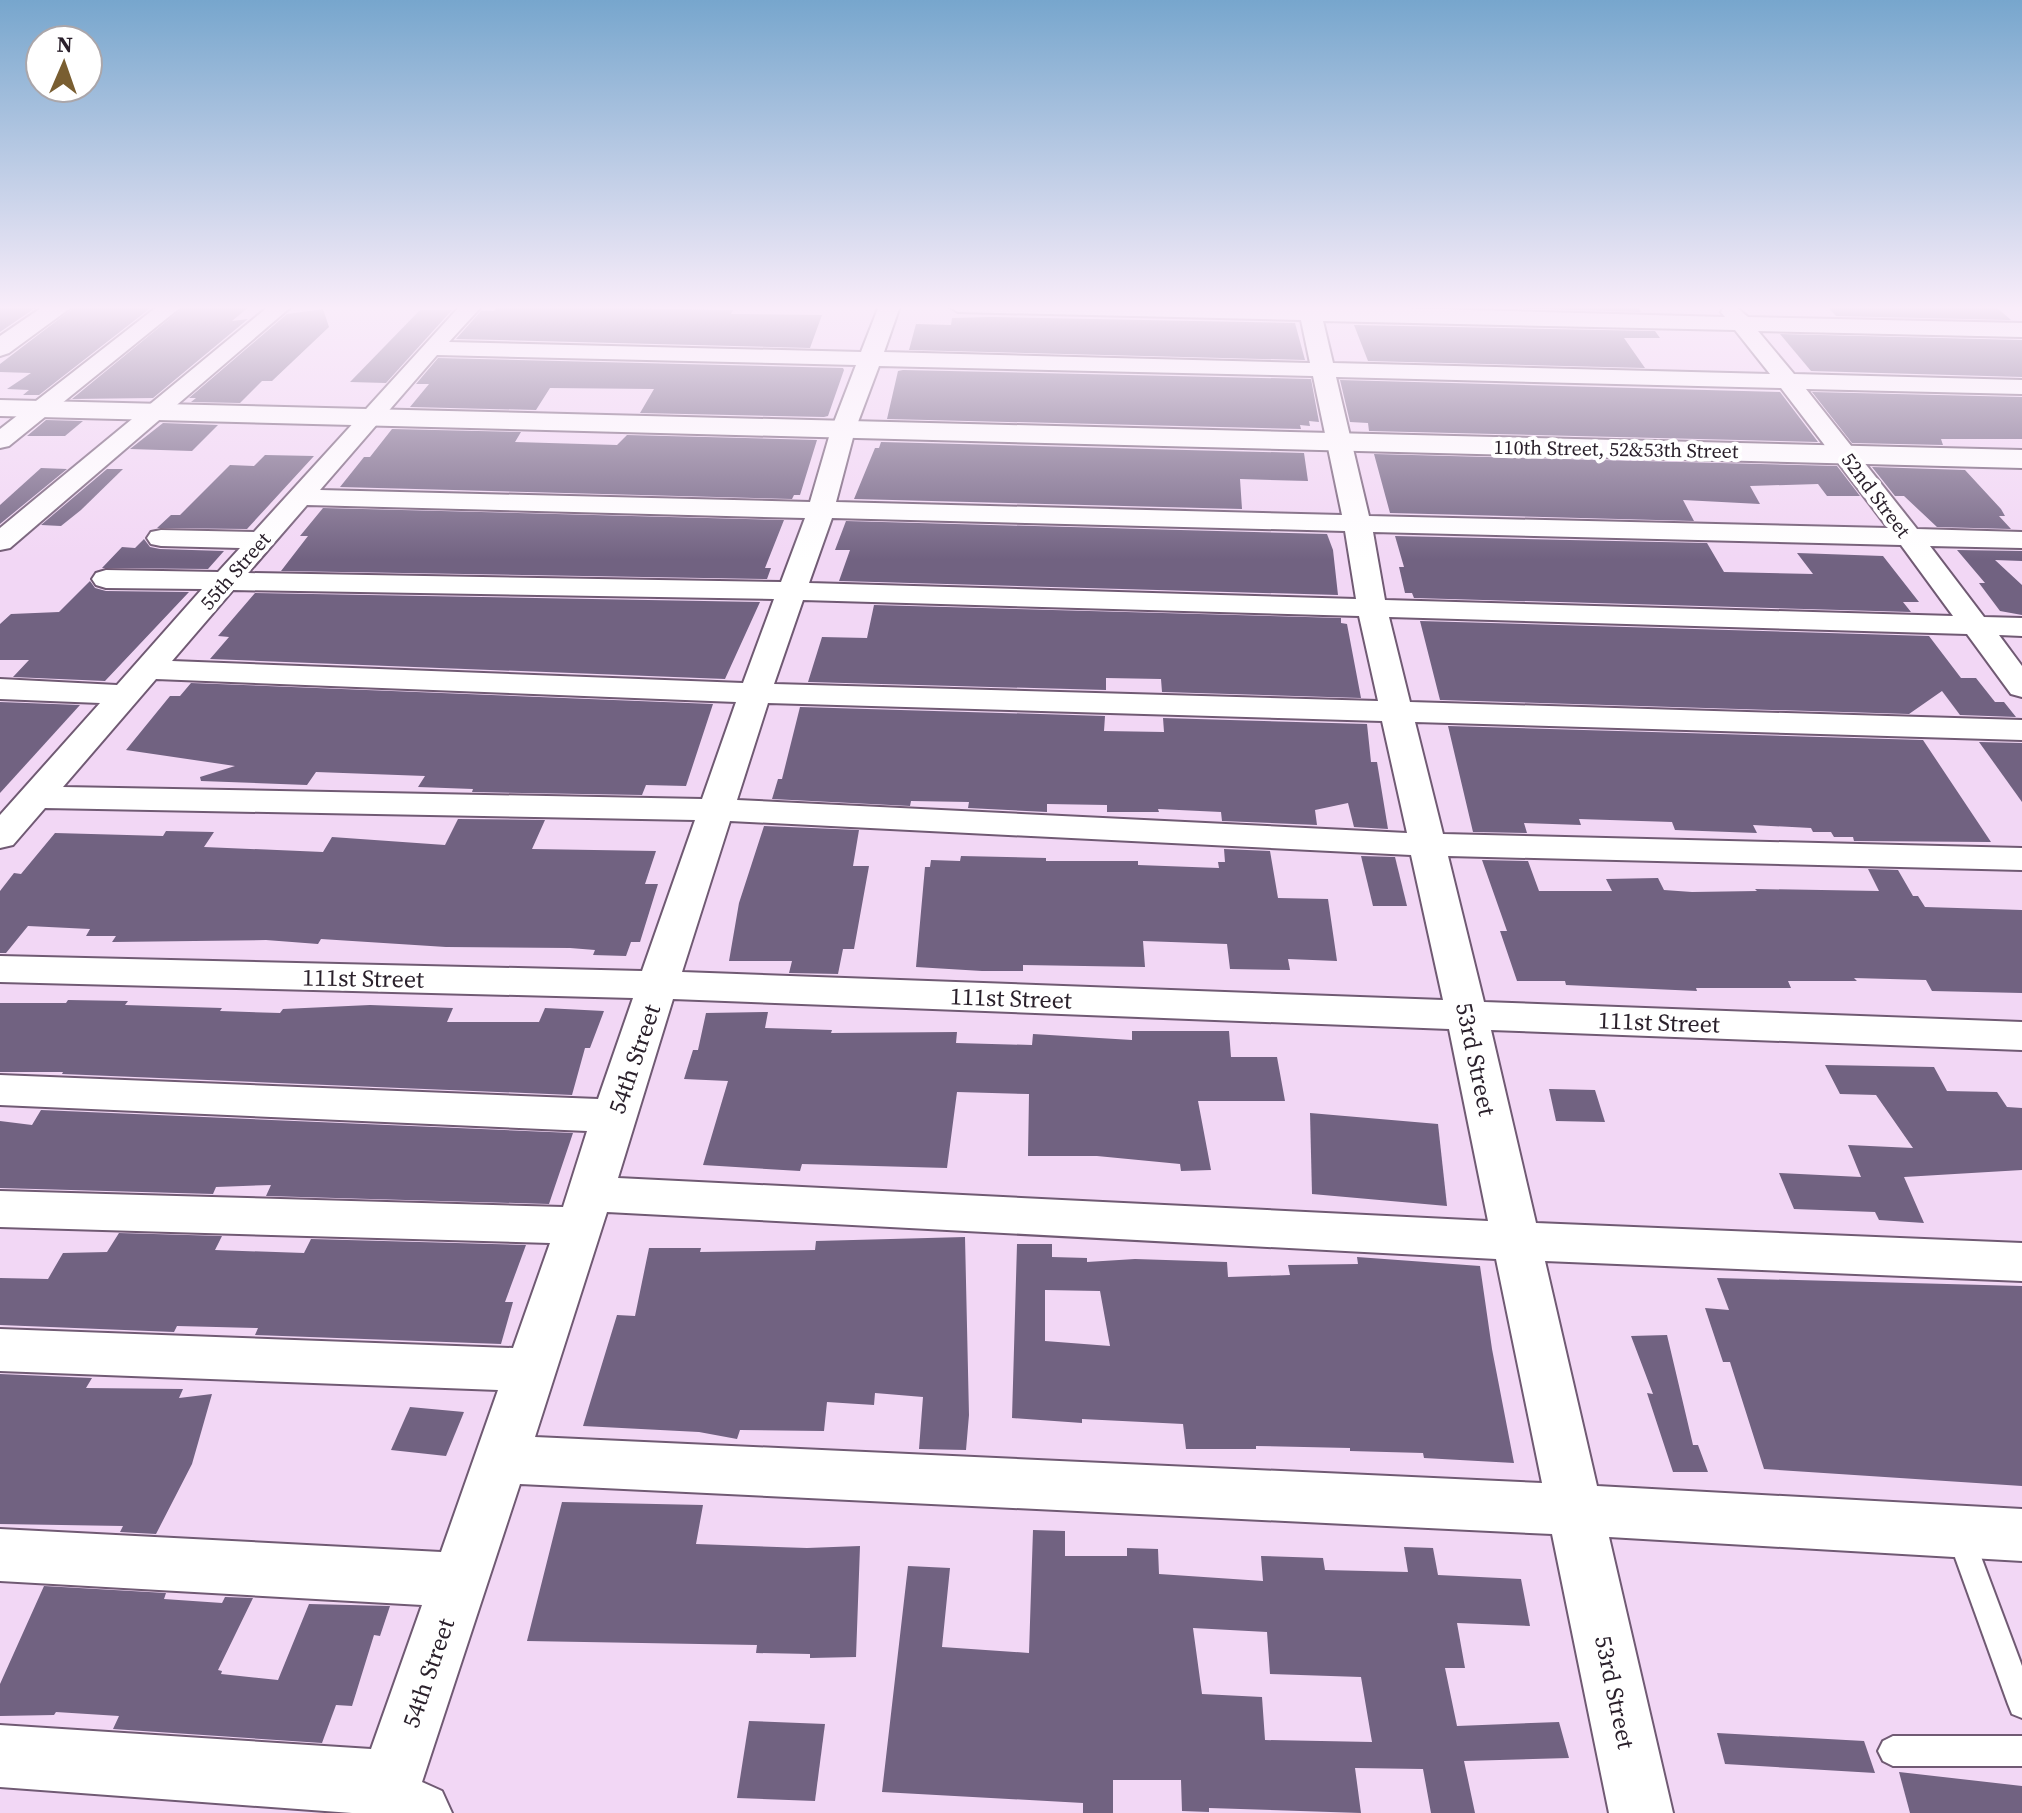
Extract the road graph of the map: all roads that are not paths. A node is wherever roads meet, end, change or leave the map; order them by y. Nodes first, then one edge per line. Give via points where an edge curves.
1 (65, 391) edge
2 (181, 391) edge
3 (394, 391) edge
4 (858, 391) edge
5 (1327, 391) edge
6 (1792, 391) edge
7 (0, 408) edge
8 (42, 409) junction
9 (155, 412) junction
10 (371, 417) junction
11 (843, 430) junction
12 (0, 441) edge
13 (1340, 443) junction
14 (1845, 453) junction
15 (2022, 459) edge
16 (300, 497) junction
17 (821, 510) junction
18 (1358, 525) junction
19 (1908, 537) junction
20 (161, 538) dead end
21 (262, 540) junction
22 (2022, 540) edge
23 (0, 542) edge
24 (106, 579) dead end
25 (228, 580) junction
26 (791, 591) junction
27 (1372, 608) junction
28 (1974, 625) junction
29 (2022, 627) edge
30 (147, 669) junction
31 (2022, 687) edge
32 (0, 689) edge
33 (755, 693) junction
34 (124, 695) junction
35 (1399, 714) junction
36 (2022, 730) edge
37 (21, 803) edge
38 (718, 810) junction
39 (0, 837) edge
40 (1426, 845) junction
41 (2022, 859) edge
42 (0, 969) edge
43 (660, 985) junction
44 (1467, 1015) junction
45 (2022, 1036) edge
46 (0, 1090) edge
47 (614, 1116) junction
48 (0, 1209) edge
49 (586, 1210) junction
50 (1516, 1241) junction
51 (2022, 1262) edge
52 (0, 1350) edge
53 (532, 1370) junction
54 (501, 1459) junction
55 (1575, 1510) junction
56 (1959, 1532) junction
57 (2022, 1535) edge
58 (0, 1555) edge
59 (459, 1580) junction
60 (2022, 1704) edge
61 (1893, 1751) dead end
62 (2022, 1751) edge
63 (0, 1756) edge
64 (395, 1805) edge
65 (1641, 1813) edge

1 - 8 street
2 - 9 street
3 - 10 street, 55th Street
4 - 11 street, 54th Street
5 - 13 street, 53rd Street
6 - 14 street, 52nd Street
7 - 8 main road, 110th Street, 52&53th Street
8 - 9 main road, 110th Street, 52&53th Street
8 - 12 street
9 - 10 main road, 110th Street, 52&53th Street
9 - 23 street
10 - 11 main road, 110th Street, 52&53th Street
10 - 16 street, 55th Street
11 - 13 main road, 110th Street, 52&53th Street
11 - 17 street, 54th Street
13 - 14 main road, 110th Street, 52&53th Street
13 - 18 street, 53rd Street
14 - 15 main road, 110th Street, 52&53th Street
14 - 19 street, 52nd Street
16 - 17 street
16 - 21 street, 55th Street
17 - 18 street
17 - 26 street, 54th Street
18 - 19 street
18 - 27 street, 53rd Street
19 - 22 street
19 - 28 street, 52nd Street
20 - 21 street
21 - 25 street, 55th Street
24 - 25 street
25 - 26 street
25 - 30 street, 55th Street
26 - 27 street
26 - 33 street, 54th Street
27 - 28 street
27 - 35 street, 53rd Street
28 - 29 street
28 - 31 street, 52nd Street
30 - 33 street
30 - 34 street, 55th Street
32 - 34 street
33 - 35 street
33 - 38 street, 54th Street
34 - 37 street, 55th Street
35 - 36 street
35 - 40 street, 53rd Street
37 - 38 street
37 - 39 street, 55th Street
38 - 40 street
38 - 43 street, 54th Street
40 - 41 street
40 - 44 street, 53rd Street
42 - 43 street, 111st Street
43 - 44 street, 111st Street
43 - 47 street, 54th Street
44 - 45 street, 111st Street
44 - 50 street, 53rd Street
46 - 47 street
47 - 49 street, 54th Street
48 - 49 street
49 - 50 street
49 - 53 street, 54th Street
50 - 51 street
50 - 55 street, 53rd Street
52 - 53 street
53 - 54 street, 54th Street
54 - 55 street
54 - 59 street, 54th Street
55 - 56 street
55 - 65 street, 53rd Street
56 - 57 street
56 - 60 lane
58 - 59 street
59 - 64 street, 54th Street
61 - 62 lane
63 - 64 street

